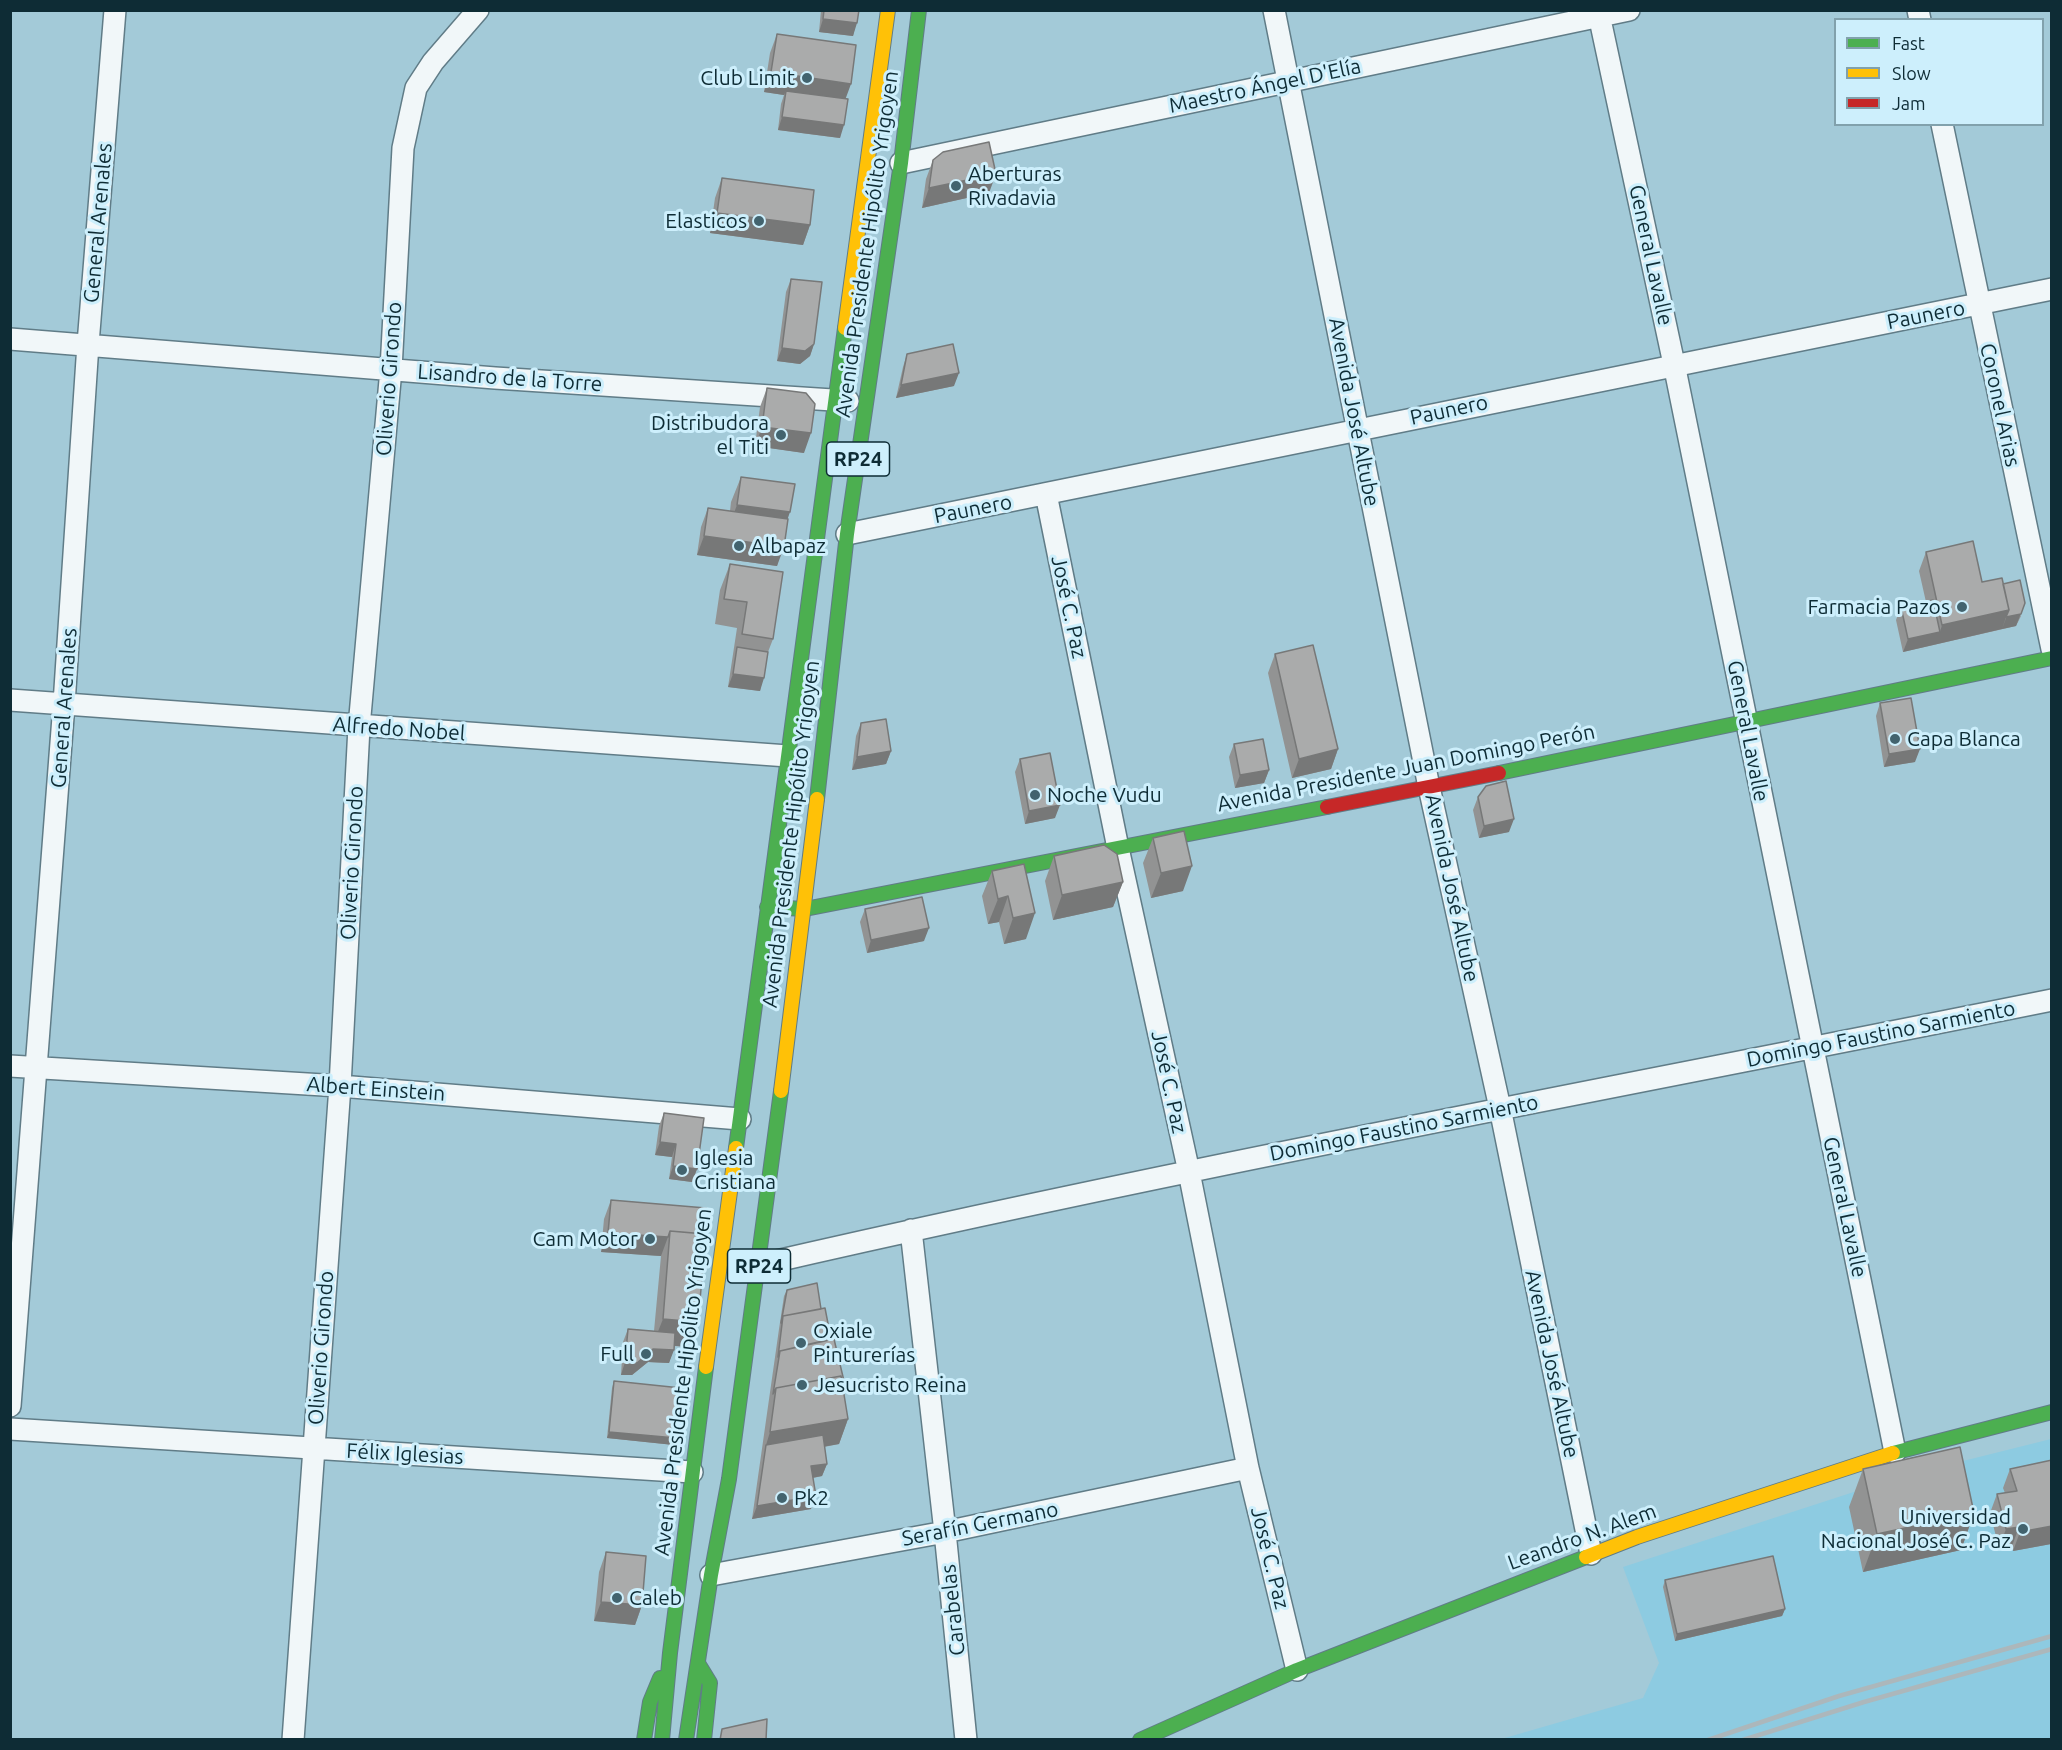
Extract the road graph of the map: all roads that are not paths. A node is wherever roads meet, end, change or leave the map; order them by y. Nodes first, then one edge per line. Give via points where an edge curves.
1 (115, 10) edge
2 (478, 10) edge
3 (888, 10) edge
4 (919, 10) edge
5 (1274, 10) edge
6 (1629, 10) edge
7 (1598, 13) edge
8 (1289, 81) junction
9 (1942, 126) edge
10 (901, 163) junction
11 (2052, 289) edge
12 (1978, 304) junction
13 (10, 339) edge
14 (88, 344) junction
15 (1674, 364) junction
16 (391, 369) junction
17 (837, 400) junction
18 (867, 403) junction
19 (1357, 429) junction
20 (1046, 494) junction
21 (847, 534) junction
22 (2052, 649) edge
23 (2052, 658) edge
24 (10, 700) edge
25 (64, 704) junction
26 (1746, 719) junction
27 (359, 727) junction
28 (788, 756) junction
29 (1429, 787) junction
30 (1118, 848) junction
31 (767, 907) junction
32 (805, 909) junction
33 (2052, 1000) edge
34 (1812, 1048) junction
35 (10, 1066) edge
36 (37, 1068) junction
37 (340, 1086) junction
38 (1500, 1108) junction
39 (740, 1119) junction
40 (1189, 1172) junction
41 (911, 1230) junction
42 (759, 1265) junction
43 (10, 1406) edge
44 (2052, 1412) edge
45 (10, 1429) edge
46 (314, 1449) junction
47 (1894, 1452) junction
48 (1248, 1468) junction
49 (692, 1472) junction
50 (945, 1532) junction
51 (1591, 1554) junction
52 (711, 1575) junction
53 (670, 1653) junction
54 (697, 1660) junction
55 (1297, 1670) junction
56 (293, 1740) edge
57 (644, 1740) edge
58 (662, 1740) edge
59 (686, 1740) edge
60 (704, 1740) edge
61 (966, 1740) edge
62 (1140, 1740) edge

1 - 14 street, General Arenales
2 - 16 street, Oliverio Girondo via 416,88 409,112 403,148
3 - 17 main road, Avenida Presidente Hipólito Yrigoyen / RP24
4 - 10 main road, Avenida Presidente Hipólito Yrigoyen / RP24
5 - 8 street, Avenida José Altube
6 - 7 street, Maestro Ángel D'Elía
7 - 8 street, Maestro Ángel D'Elía
7 - 15 street, General Lavalle
8 - 10 street, Maestro Ángel D'Elía
8 - 19 street, Avenida José Altube
9 - 12 street, Coronel Arias
10 - 18 main road, Avenida Presidente Hipólito Yrigoyen / RP24
11 - 12 street, Paunero
12 - 15 street, Paunero
12 - 22 street, Coronel Arias
13 - 14 street, Lisandro de la Torre
14 - 16 street, Lisandro de la Torre
14 - 25 street, General Arenales
15 - 19 street, Paunero
15 - 26 street, General Lavalle
16 - 17 street, Lisandro de la Torre
16 - 27 street, Oliverio Girondo
17 - 18 street, Lisandro de la Torre
17 - 28 main road, Avenida Presidente Hipólito Yrigoyen / RP24
18 - 21 main road, Avenida Presidente Hipólito Yrigoyen / RP24
19 - 20 street, Paunero
19 - 29 street, Avenida José Altube
20 - 21 street, Paunero
20 - 30 street, José C. Paz
21 - 32 main road, Avenida Presidente Hipólito Yrigoyen / RP24
23 - 26 main road, Avenida Presidente Juan Domingo Perón
24 - 25 street, Alfredo Nobel
25 - 27 street, Alfredo Nobel
25 - 36 street, General Arenales
26 - 29 main road, Avenida Presidente Juan Domingo Perón
26 - 34 street, General Lavalle
27 - 28 street, Alfredo Nobel
27 - 37 street, Oliverio Girondo
28 - 31 main road, Avenida Presidente Hipólito Yrigoyen / RP24
29 - 30 main road, Avenida Presidente Juan Domingo Perón
29 - 38 street, Avenida José Altube
30 - 32 main road, Avenida Presidente Juan Domingo Perón
30 - 40 street, José C. Paz
31 - 32 main road, Avenida Presidente Juan Domingo Perón
31 - 39 main road, Avenida Presidente Hipólito Yrigoyen / RP24
32 - 42 main road, Avenida Presidente Hipólito Yrigoyen / RP24
33 - 34 street, Domingo Faustino Sarmiento
34 - 38 street, Domingo Faustino Sarmiento
34 - 47 street, General Lavalle
35 - 36 street, Albert Einstein
36 - 37 street, Albert Einstein
36 - 43 street, General Arenales
37 - 39 street, Albert Einstein
37 - 46 street, Oliverio Girondo
38 - 40 street, Domingo Faustino Sarmiento
38 - 51 street, Avenida José Altube
39 - 49 main road, Avenida Presidente Hipólito Yrigoyen / RP24
40 - 41 street, Domingo Faustino Sarmiento
40 - 48 street, José C. Paz
41 - 42 street, Domingo Faustino Sarmiento
41 - 50 street, Carabelas
42 - 52 main road, Avenida Presidente Hipólito Yrigoyen / RP24 via 729,1479
44 - 47 main road, Leandro N. Alem
45 - 46 street, Félix Iglesias
46 - 49 street, Félix Iglesias
46 - 56 street, Oliverio Girondo
47 - 51 main road, Leandro N. Alem
48 - 50 street, Serafín Germano
48 - 55 street, José C. Paz
49 - 53 main road, Avenida Presidente Hipólito Yrigoyen / RP24
50 - 52 street, Serafín Germano
50 - 61 street, Carabelas
51 - 55 main road, Leandro N. Alem
52 - 54 main road, Avenida Presidente Hipólito Yrigoyen / RP24
53 - 57 main road, Avenida Presidente Hipólito Yrigoyen via 650,1702
53 - 58 main road, Avenida Presidente Hipólito Yrigoyen / RP24
54 - 59 main road, Avenida Presidente Hipólito Yrigoyen / RP24
54 - 60 main road via 710,1683
55 - 62 main road, Leandro N. Alem

